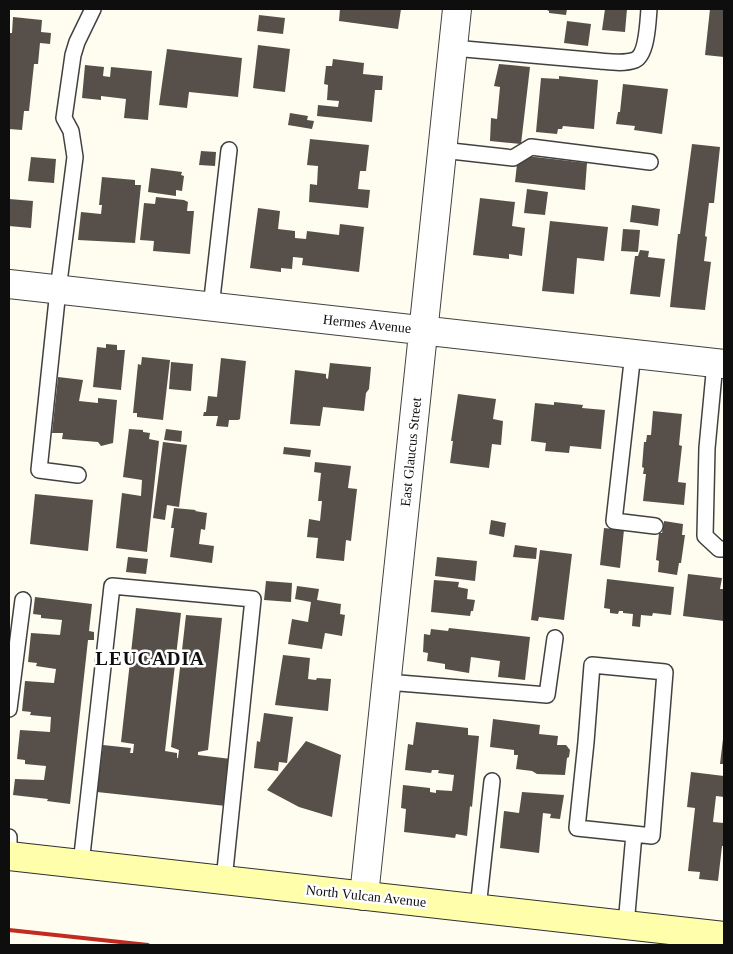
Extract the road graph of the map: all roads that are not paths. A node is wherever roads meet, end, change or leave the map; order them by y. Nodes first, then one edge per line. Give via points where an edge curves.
1 (92, 9) edge
2 (457, 9) edge
3 (649, 9) edge
4 (453, 48) junction
5 (229, 150) dead end
6 (442, 150) junction
7 (650, 162) dead end
8 (9, 284) edge
9 (58, 290) junction
10 (211, 307) junction
11 (424, 330) junction
12 (633, 354) junction
13 (720, 363) edge
14 (78, 475) dead end
15 (655, 526) dead end
16 (724, 548) edge
17 (23, 600) dead end
18 (555, 638) dead end
19 (387, 682) junction
20 (9, 708) edge
21 (492, 780) dead end
22 (634, 834) junction
23 (9, 837) edge
24 (9, 850) edge
25 (9, 856) edge
26 (81, 864) junction
27 (224, 880) junction
28 (364, 896) junction
29 (478, 908) junction
30 (626, 925) junction
31 (724, 936) edge

1 - 9 lane via 73,55 64,118 71,131 75,157
2 - 4 street, East Glaucus Street
3 - 4 lane via 642,53 635,60 600,61
4 - 6 street, East Glaucus Street
5 - 10 lane
6 - 7 lane via 513,158 531,147
6 - 11 street, East Glaucus Street
8 - 9 street, Hermes Avenue
9 - 10 street, Hermes Avenue
9 - 14 lane via 39,470
10 - 11 street, Hermes Avenue
11 - 12 street, Hermes Avenue
11 - 19 street, East Glaucus Street
12 - 13 street, Hermes Avenue
12 - 15 lane via 614,521
13 - 16 lane via 707,448 705,536 719,549
17 - 20 lane
18 - 19 lane via 547,695
19 - 28 street, East Glaucus Street
21 - 29 lane
22 - 22 lane via 652,836 665,672 592,665 576,828
22 - 30 lane
23 - 24 lane
25 - 26 main road, North Vulcan Avenue
26 - 27 main road, North Vulcan Avenue
26 - 27 lane via 112,586 253,599
27 - 28 main road, North Vulcan Avenue
28 - 29 main road, North Vulcan Avenue
29 - 30 main road, North Vulcan Avenue
30 - 31 main road, North Vulcan Avenue

